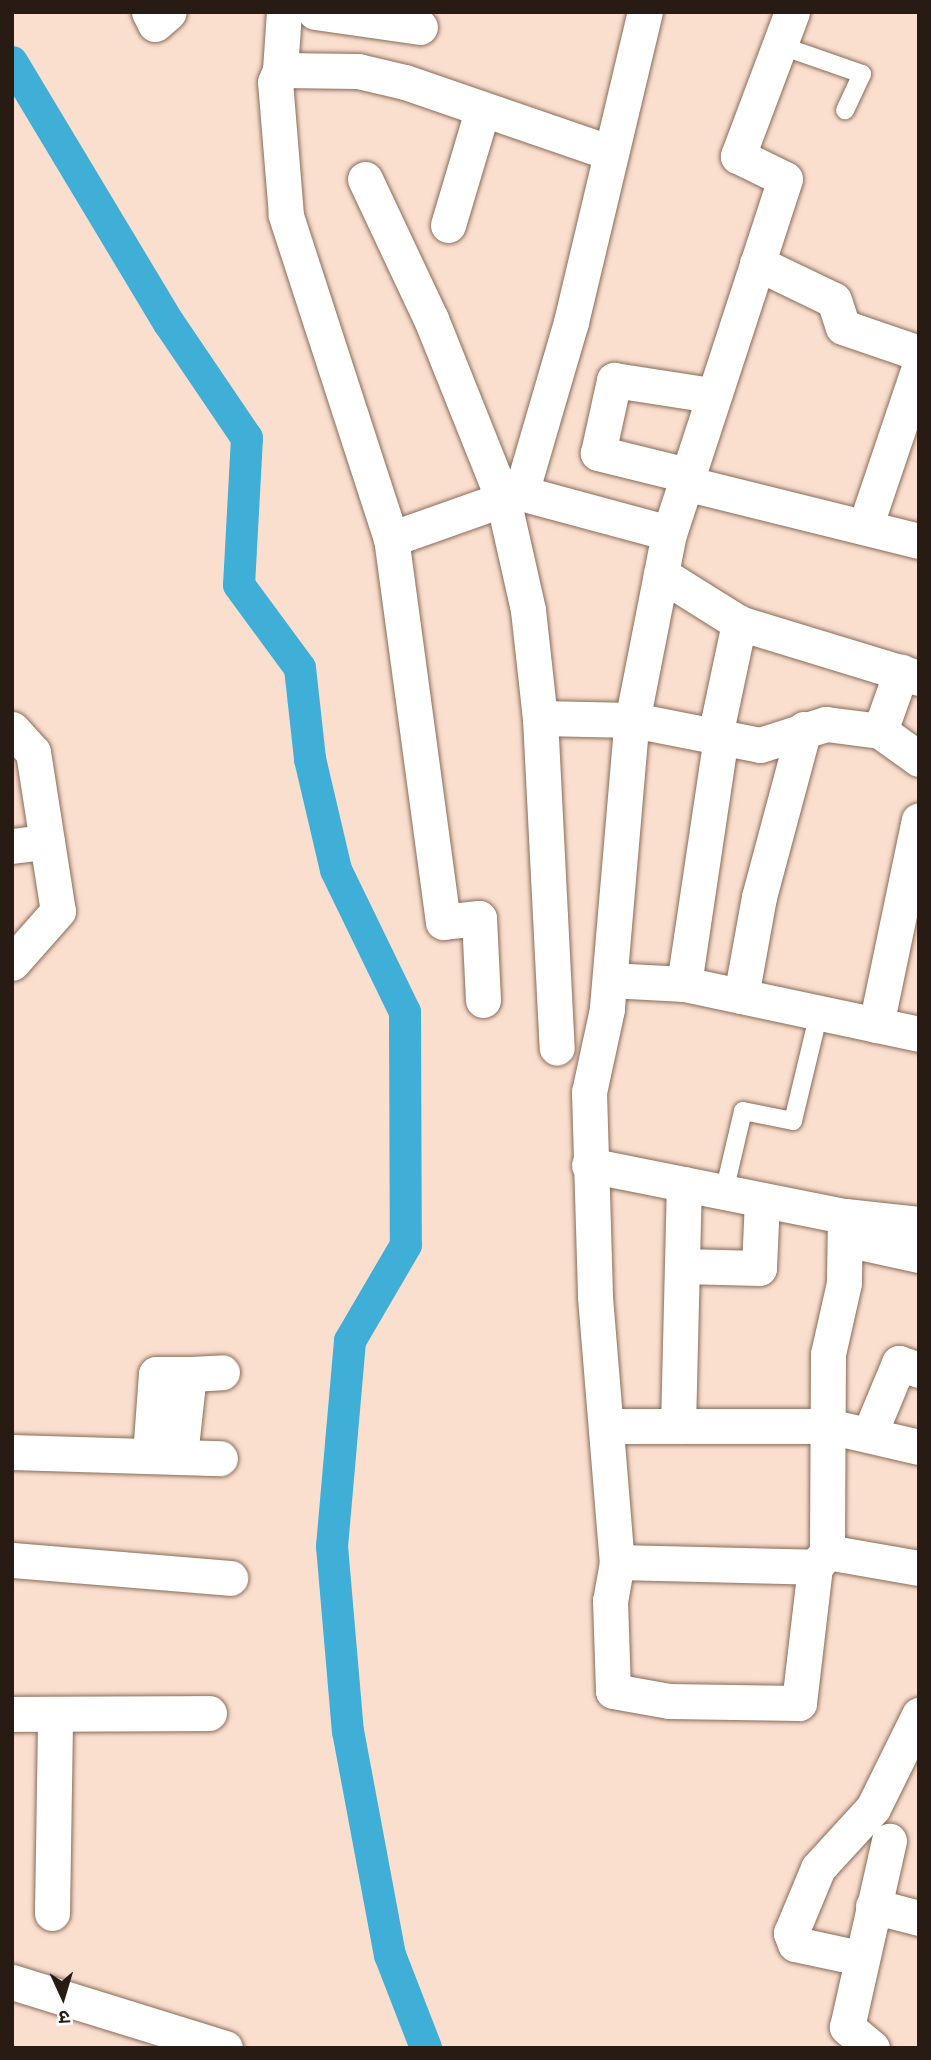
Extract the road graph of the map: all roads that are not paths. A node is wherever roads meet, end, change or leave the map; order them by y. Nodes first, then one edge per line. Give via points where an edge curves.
1 (149, 12) edge
2 (169, 12) edge
3 (284, 12) edge
4 (315, 12) edge
5 (792, 12) edge
6 (644, 13) edge
7 (422, 20) edge
8 (779, 45) junction
9 (280, 70) junction
10 (405, 82) junction
11 (845, 110) dead end
12 (482, 111) junction
13 (608, 152) junction
14 (365, 179) dead end
15 (448, 225) dead end
16 (757, 263) junction
17 (919, 353) edge
18 (919, 367) edge
19 (711, 395) junction
20 (686, 479) junction
21 (512, 496) junction
22 (866, 524) junction
23 (669, 533) junction
24 (391, 539) junction
25 (919, 541) edge
26 (661, 575) junction
27 (739, 623) junction
28 (910, 675) edge
29 (540, 718) junction
30 (633, 720) junction
31 (12, 729) edge
32 (804, 729) junction
33 (880, 731) junction
34 (718, 737) junction
35 (919, 759) edge
36 (919, 820) edge
37 (47, 842) junction
38 (12, 846) edge
39 (12, 963) edge
40 (610, 980) junction
41 (684, 984) junction
42 (741, 996) junction
43 (483, 1000) dead end
44 (819, 1013) junction
45 (876, 1025) junction
46 (919, 1034) edge
47 (557, 1048) dead end
48 (589, 1165) junction
49 (684, 1184) junction
50 (724, 1192) junction
51 (762, 1200) junction
52 (919, 1224) edge
53 (845, 1228) junction
54 (919, 1255) edge
55 (682, 1266) junction
56 (919, 1370) edge
57 (206, 1373) dead end
58 (606, 1426) junction
59 (678, 1426) junction
60 (828, 1426) junction
61 (869, 1435) junction
62 (919, 1447) edge
63 (12, 1452) edge
64 (165, 1455) junction
65 (220, 1458) dead end
66 (821, 1559) junction
67 (12, 1560) edge
68 (617, 1562) junction
69 (918, 1564) edge
70 (230, 1578) dead end
71 (209, 1713) dead end
72 (12, 1714) edge
73 (919, 1715) edge
74 (55, 1716) junction
75 (908, 1760) edge
76 (855, 1825) junction
77 (904, 1844) edge
78 (873, 1906) junction
79 (52, 1913) dead end
80 (919, 1918) edge
81 (860, 1958) junction
82 (12, 1982) edge
83 (225, 2048) edge
84 (872, 2048) edge

1 - 2 street via 155,24
3 - 9 street
4 - 7 street
5 - 8 street
6 - 13 street
7 - 10 street
8 - 11 lane via 862,74
8 - 16 street via 738,156 785,179
9 - 10 street via 358,71
9 - 24 street via 275,82 286,215
10 - 12 street
12 - 13 street
12 - 15 street
13 - 21 street via 571,322
14 - 21 street
16 - 17 street via 834,300 843,327
16 - 19 street
18 - 22 street
19 - 20 street
19 - 20 street via 614,380 597,453
20 - 22 street
20 - 23 street
21 - 23 street
21 - 24 street
21 - 29 street
22 - 25 street
23 - 26 street
24 - 43 street via 443,922 479,918
26 - 27 street
26 - 30 street
27 - 28 street
27 - 34 street
28 - 33 street
29 - 30 street
29 - 47 street
30 - 34 street
30 - 40 street
31 - 37 street via 33,752
32 - 33 street via 826,724
32 - 34 street via 775,744
32 - 42 street via 759,897
33 - 35 street
34 - 41 street
36 - 45 street
37 - 38 street
37 - 39 street via 58,911
40 - 41 street
40 - 48 street via 589,1092
41 - 42 street
42 - 44 street
44 - 45 street
44 - 50 lane via 793,1121 743,1111
45 - 46 street
48 - 49 street
48 - 58 street
49 - 50 street
49 - 55 street
50 - 51 street
51 - 53 street
51 - 55 street via 760,1268
52 - 53 street
53 - 54 street
53 - 60 street via 840,1312 828,1354
55 - 59 street
56 - 61 street via 899,1363
57 - 64 street
58 - 59 street
58 - 68 street
59 - 60 street
60 - 61 street
60 - 66 street
61 - 62 street
63 - 64 street
64 - 65 street
66 - 68 street
66 - 68 street via 799,1703 669,1701 613,1691 610,1600
66 - 69 street
67 - 70 street
71 - 74 street
72 - 74 street
73 - 75 street
74 - 79 street
75 - 76 street
76 - 77 street
76 - 81 street via 818,1867 791,1933 795,1944
77 - 78 street
78 - 80 street
78 - 81 street
81 - 84 street via 847,2027 852,2038
82 - 83 street

